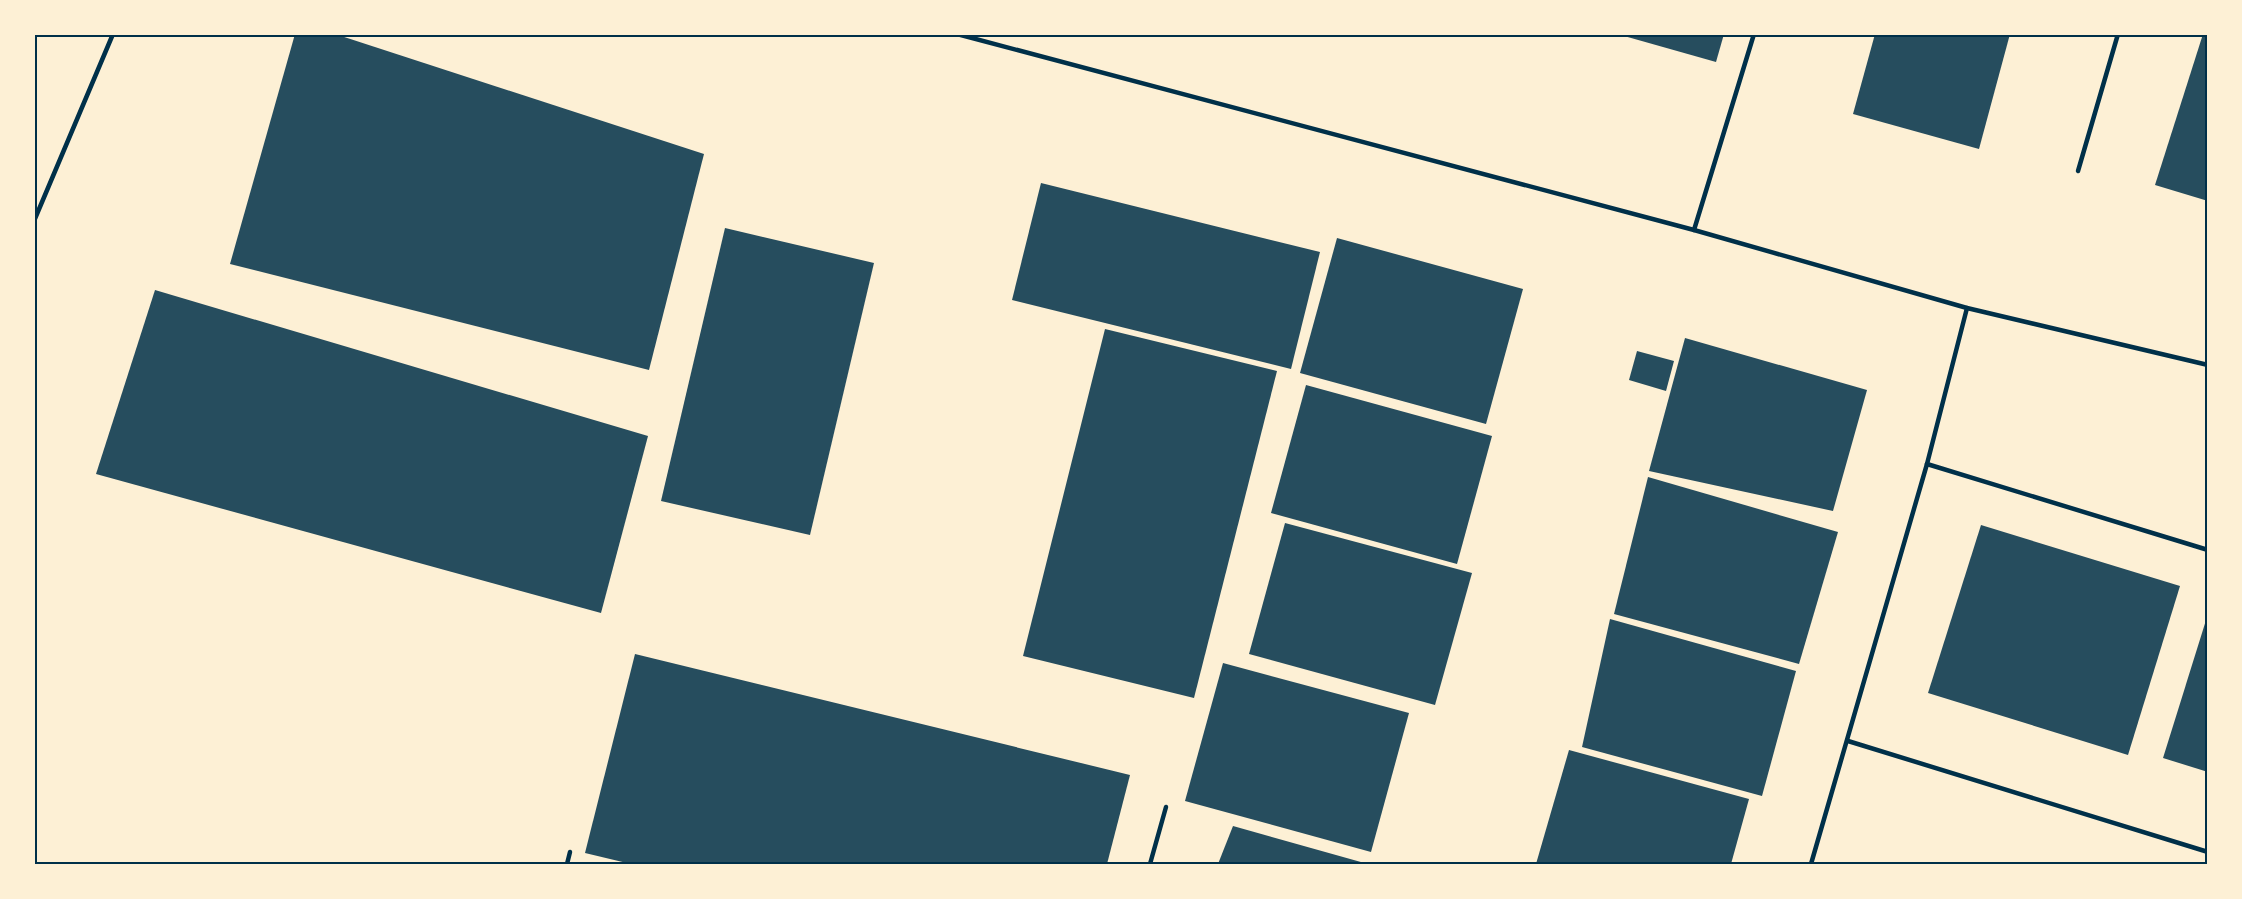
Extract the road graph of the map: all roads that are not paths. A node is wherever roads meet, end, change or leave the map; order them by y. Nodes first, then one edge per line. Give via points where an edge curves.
1 (957, 34) edge
2 (1754, 34) edge
3 (2118, 34) edge
4 (111, 36) edge
5 (2078, 171) dead end
6 (34, 221) edge
7 (1694, 231) junction
8 (1967, 308) junction
9 (2208, 365) edge
10 (1927, 464) junction
11 (2208, 550) edge
12 (1848, 741) junction
13 (1166, 807) dead end
14 (570, 852) dead end
15 (2208, 852) edge
16 (567, 864) edge
17 (1150, 864) edge
18 (1811, 864) edge

1 - 7 lane
2 - 7 lane
3 - 5 lane
4 - 6 lane
7 - 8 lane
8 - 9 lane
8 - 10 lane
10 - 11 lane
10 - 12 lane
12 - 15 lane
12 - 18 lane
13 - 17 lane
14 - 16 lane

